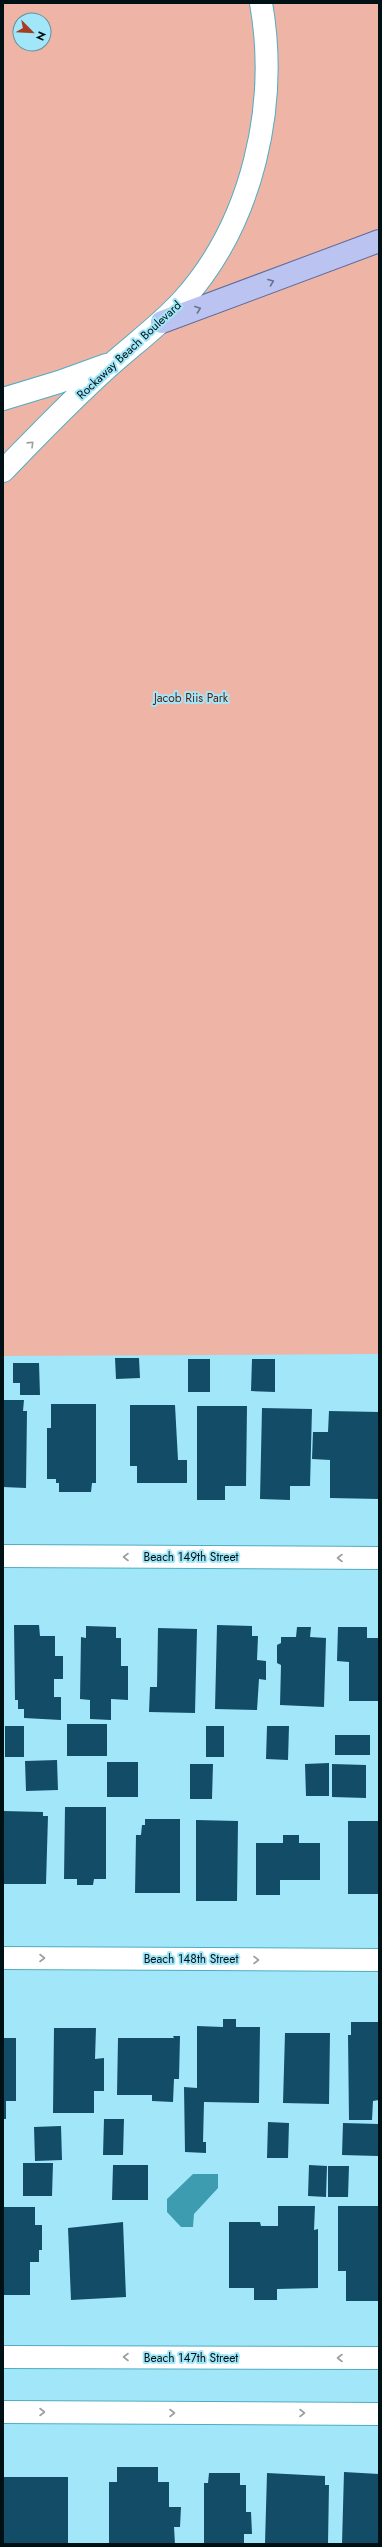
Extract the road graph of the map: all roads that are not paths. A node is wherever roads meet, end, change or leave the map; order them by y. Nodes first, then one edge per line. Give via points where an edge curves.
1 (261, 3) edge
2 (379, 241) edge
3 (162, 322) junction
4 (114, 362) junction
5 (3, 399) edge
6 (3, 471) edge
7 (3, 1556) edge
8 (379, 1558) edge
9 (3, 1958) edge
10 (379, 1960) edge
11 (3, 2356) edge
12 (379, 2358) edge
13 (3, 2412) edge
14 (379, 2414) edge

1 - 3 street, Rockaway Beach Boulevard via 268,50 268,86 259,146 248,185 220,245 204,272
3 -> 2 main road
3 - 4 street, Rockaway Beach Boulevard
4 - 5 street
6 -> 4 street, Rockaway Beach Boulevard
8 -> 7 street, Beach 149th Street
9 -> 10 street, Beach 148th Street
12 -> 11 street, Beach 147th Street
13 -> 14 street

